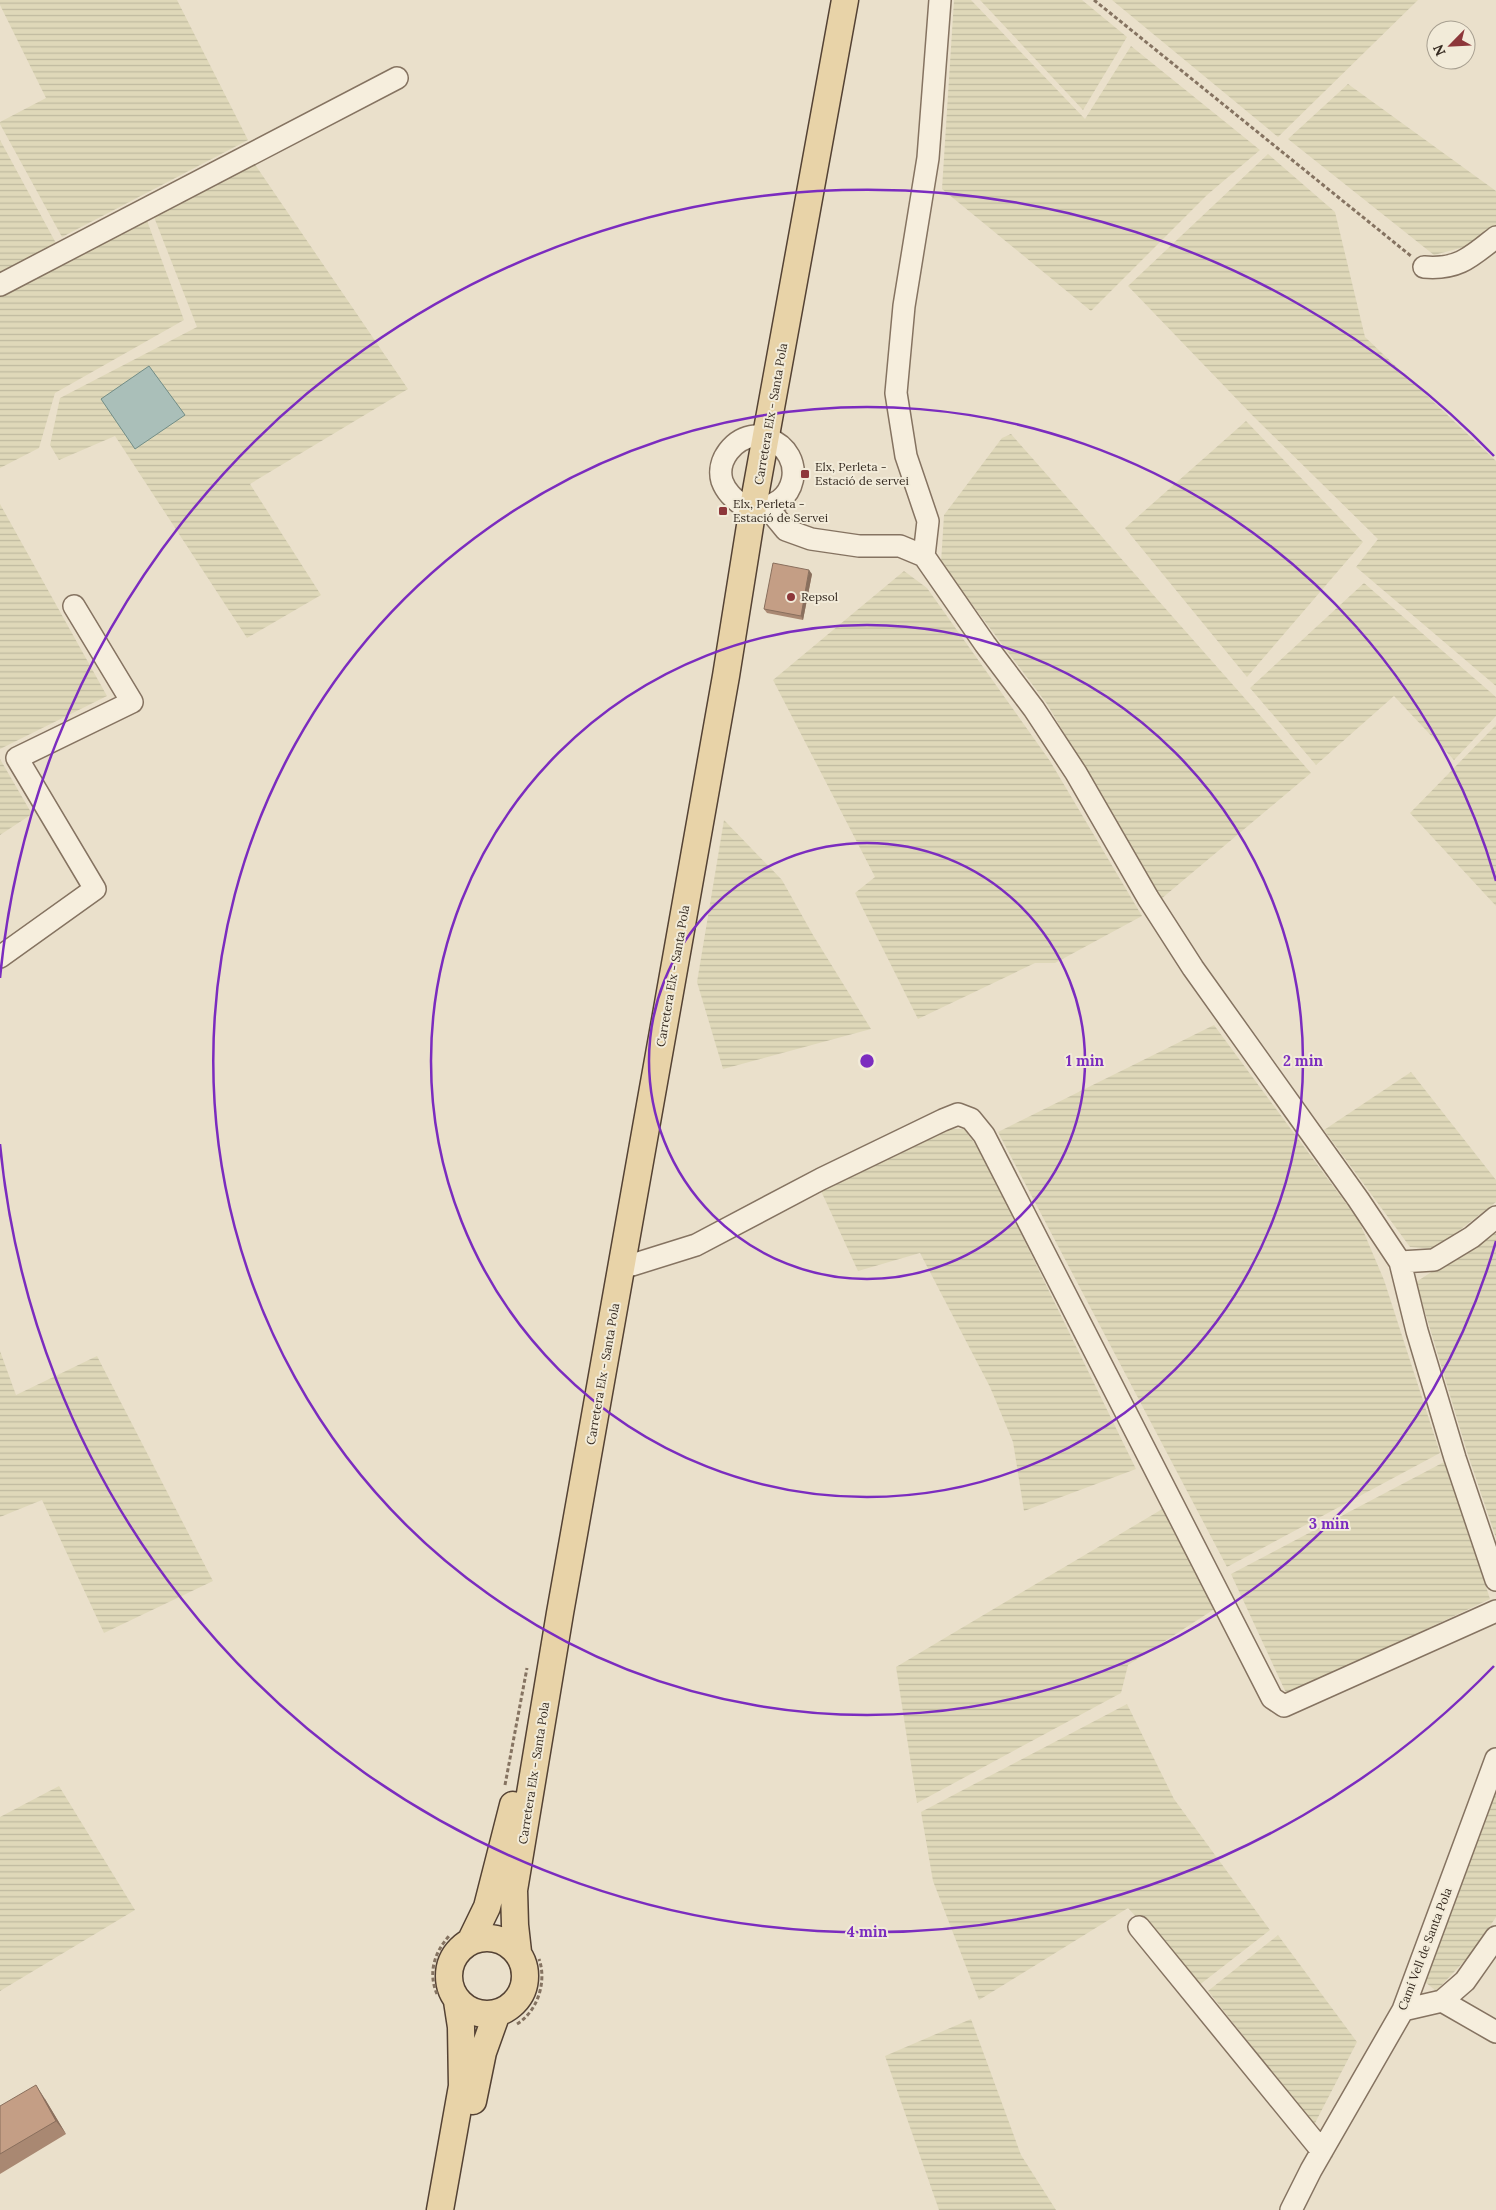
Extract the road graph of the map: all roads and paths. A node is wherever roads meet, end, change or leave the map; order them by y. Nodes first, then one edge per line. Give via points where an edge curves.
1 (834, 0) edge
2 (845, 0) edge
3 (940, 0) edge
4 (1094, 0) edge
5 (397, 78) dead end
6 (1496, 237) edge
7 (1424, 267) joint
8 (0, 285) edge
9 (761, 437) junction
10 (754, 506) junction
11 (924, 556) junction
12 (74, 606) dead end
13 (0, 957) edge
14 (1496, 1217) edge
15 (1400, 1262) junction
16 (622, 1265) junction
17 (1496, 1580) edge
18 (1496, 1611) edge
19 (1496, 1759) edge
20 (1139, 1927) dead end
21 (1496, 1937) edge
22 (471, 1940) junction
23 (518, 1952) junction
24 (457, 2001) junction
25 (1442, 2001) junction
26 (1403, 2010) junction
27 (497, 2013) junction
28 (1496, 2032) edge
29 (1322, 2151) junction
30 (440, 2210) edge
31 (452, 2210) edge
32 (1291, 2210) edge

1 - 9 main road, Carretera Elx - Santa Pola
2 - 9 main road, Carretera Elx - Santa Pola
3 - 11 street via 928,158 904,306 896,393 906,456 928,521
4 - 7 path
5 - 8 street
6 - 7 street via 1468,258 1443,269
9 - 10 main road, Carretera Elx - Santa Pola
9 - 10 street via 779,442 789,454 794,475 789,491 776,504
10 - 11 street via 786,530 811,540 859,546 900,546
10 - 16 main road, Carretera Elx - Santa Pola
10 - 22 main road, Carretera Elx - Santa Pola via 689,824 601,1287 512,1810 487,1906
11 - 15 street via 1076,773 1148,898 1193,968
12 - 13 street via 132,702 17,758 95,889
14 - 15 street via 1472,1237 1434,1260
15 - 17 street via 1452,1449
16 - 18 street via 632,1265 696,1245 943,1120 958,1114 971,1119 984,1135 1272,1698 1284,1706
16 - 23 main road, Carretera Elx - Santa Pola via 514,1890
19 - 26 street, Camí Vell de Santa Pola
20 - 29 street
21 - 25 street via 1465,1981
22 - 23 main road via 494,1938 512,1945
22 - 24 main road via 460,1948 450,1970 449,1981
23 - 27 main road via 525,1971 524,1983 508,2009
24 - 27 main road via 477,2013
24 - 30 main road via 461,2026 462,2086
25 - 26 street
25 - 28 street
26 - 29 street, Camí Vell de Santa Pola
27 - 31 main road via 483,2052
29 - 32 street, Camí Vell de Santa Pola

